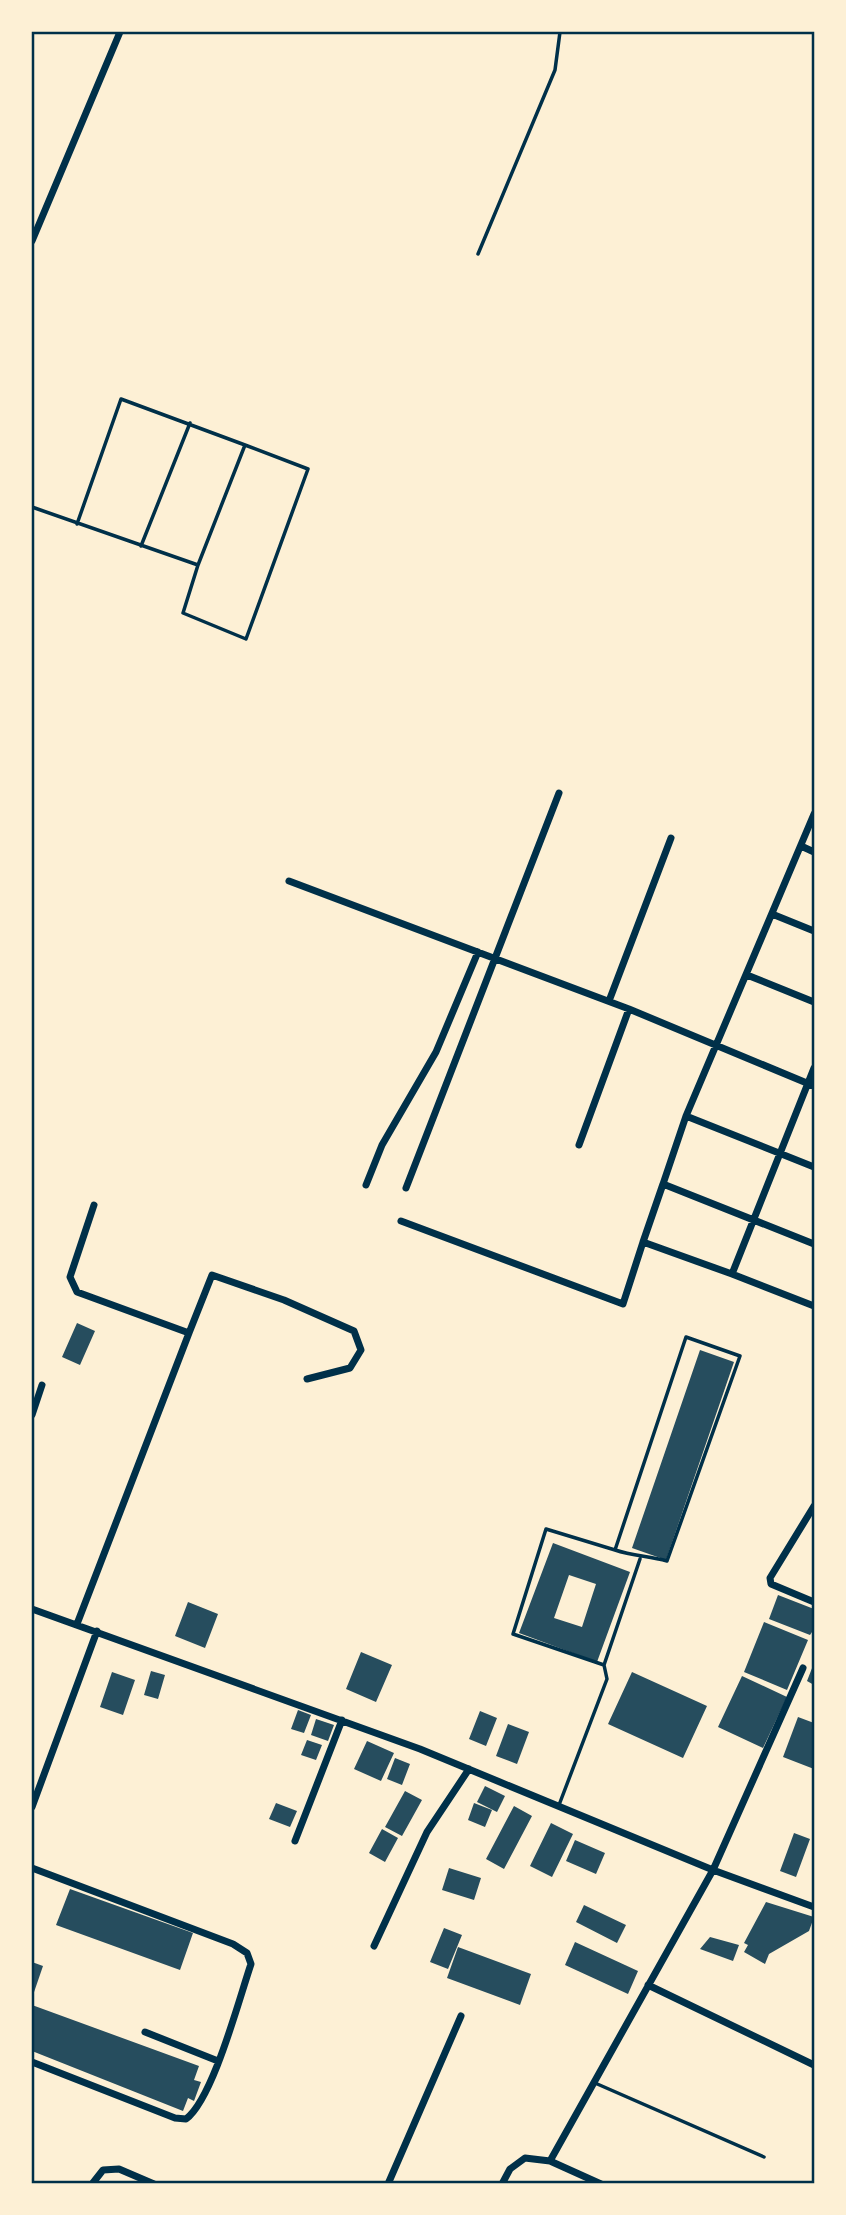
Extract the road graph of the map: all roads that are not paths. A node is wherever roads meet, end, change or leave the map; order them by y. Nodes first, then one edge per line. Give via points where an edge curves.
1 (120, 32) edge
2 (560, 32) edge
3 (32, 241) edge
4 (478, 254) dead end
5 (190, 422) junction
6 (245, 445) junction
7 (32, 507) edge
8 (77, 524) junction
9 (141, 546) junction
10 (198, 565) junction
11 (559, 793) dead end
12 (814, 814) edge
13 (671, 838) dead end
14 (801, 846) junction
15 (814, 852) edge
16 (289, 881) dead end
17 (772, 914) junction
18 (814, 931) edge
19 (478, 952) junction
20 (494, 958) junction
21 (747, 975) junction
22 (609, 1001) junction
23 (814, 1002) edge
24 (629, 1009) junction
25 (718, 1043) junction
26 (814, 1068) edge
27 (811, 1085) edge
28 (686, 1116) junction
29 (579, 1145) dead end
30 (780, 1154) junction
31 (814, 1167) edge
32 (663, 1184) junction
33 (366, 1185) dead end
34 (406, 1188) dead end
35 (94, 1205) dead end
36 (401, 1221) dead end
37 (753, 1221) junction
38 (643, 1242) junction
39 (814, 1244) edge
40 (732, 1274) junction
41 (814, 1306) edge
42 (189, 1333) junction
43 (307, 1379) dead end
44 (42, 1385) dead end
45 (32, 1415) edge
46 (814, 1506) edge
47 (615, 1550) junction
48 (640, 1559) junction
49 (814, 1602) edge
50 (32, 1609) edge
51 (77, 1624) junction
52 (97, 1631) junction
53 (604, 1665) junction
54 (803, 1668) dead end
55 (342, 1720) junction
56 (469, 1769) junction
57 (32, 1807) edge
58 (559, 1807) junction
59 (295, 1842) dead end
60 (32, 1868) edge
61 (713, 1870) junction
62 (814, 1907) edge
63 (374, 1946) dead end
64 (648, 1984) junction
65 (461, 2016) dead end
66 (145, 2032) dead end
67 (218, 2061) junction
68 (32, 2062) edge
69 (814, 2064) edge
70 (593, 2082) junction
71 (764, 2157) dead end
72 (551, 2161) junction
73 (92, 2183) edge
74 (154, 2183) edge
75 (388, 2183) edge
76 (502, 2183) edge
77 (601, 2183) edge

1 - 3 street
2 - 4 lane via 555,70
5 - 6 lane
5 - 8 lane via 121,399
5 - 9 lane
6 - 10 lane
6 - 10 lane via 309,469 246,639 183,613
7 - 8 lane
8 - 9 lane
9 - 10 lane
11 - 20 street
12 - 14 street
13 - 22 street
14 - 15 street
14 - 17 street
16 - 19 street
17 - 18 street
17 - 21 street
19 - 20 street
19 - 33 street via 436,1052 383,1145
20 - 22 street
20 - 34 street
21 - 23 street
21 - 25 street
22 - 24 street
24 - 25 street
24 - 29 street
25 - 27 street
25 - 28 street
26 - 27 street
27 - 30 street
28 - 30 street
28 - 32 street
30 - 31 street
30 - 37 street
32 - 37 street
32 - 38 street
35 - 42 street via 70,1277 77,1292
36 - 38 street via 623,1304
37 - 39 street
37 - 40 street
38 - 40 street
40 - 41 street
42 - 43 street via 212,1275 354,1331 361,1350 351,1368
42 - 51 street
44 - 45 street
46 - 49 street via 770,1578 771,1584
47 - 48 lane
47 - 48 lane via 686,1337 740,1356 667,1561
47 - 53 lane via 546,1529 513,1634
48 - 53 lane
50 - 51 street
51 - 52 street
52 - 55 street
52 - 57 street
53 - 58 lane via 607,1679
54 - 61 street
55 - 56 street
55 - 59 street
56 - 58 street
56 - 63 street via 427,1832
58 - 61 street
60 - 67 street via 247,1953 251,1964
61 - 62 street
61 - 64 street
64 - 69 street
64 - 70 street
65 - 75 street
66 - 67 street
67 - 68 street via 194,2113 186,2119
70 - 71 lane
70 - 72 street
72 - 76 street via 525,2158 510,2169
72 - 77 street
73 - 74 street via 103,2170 119,2169

